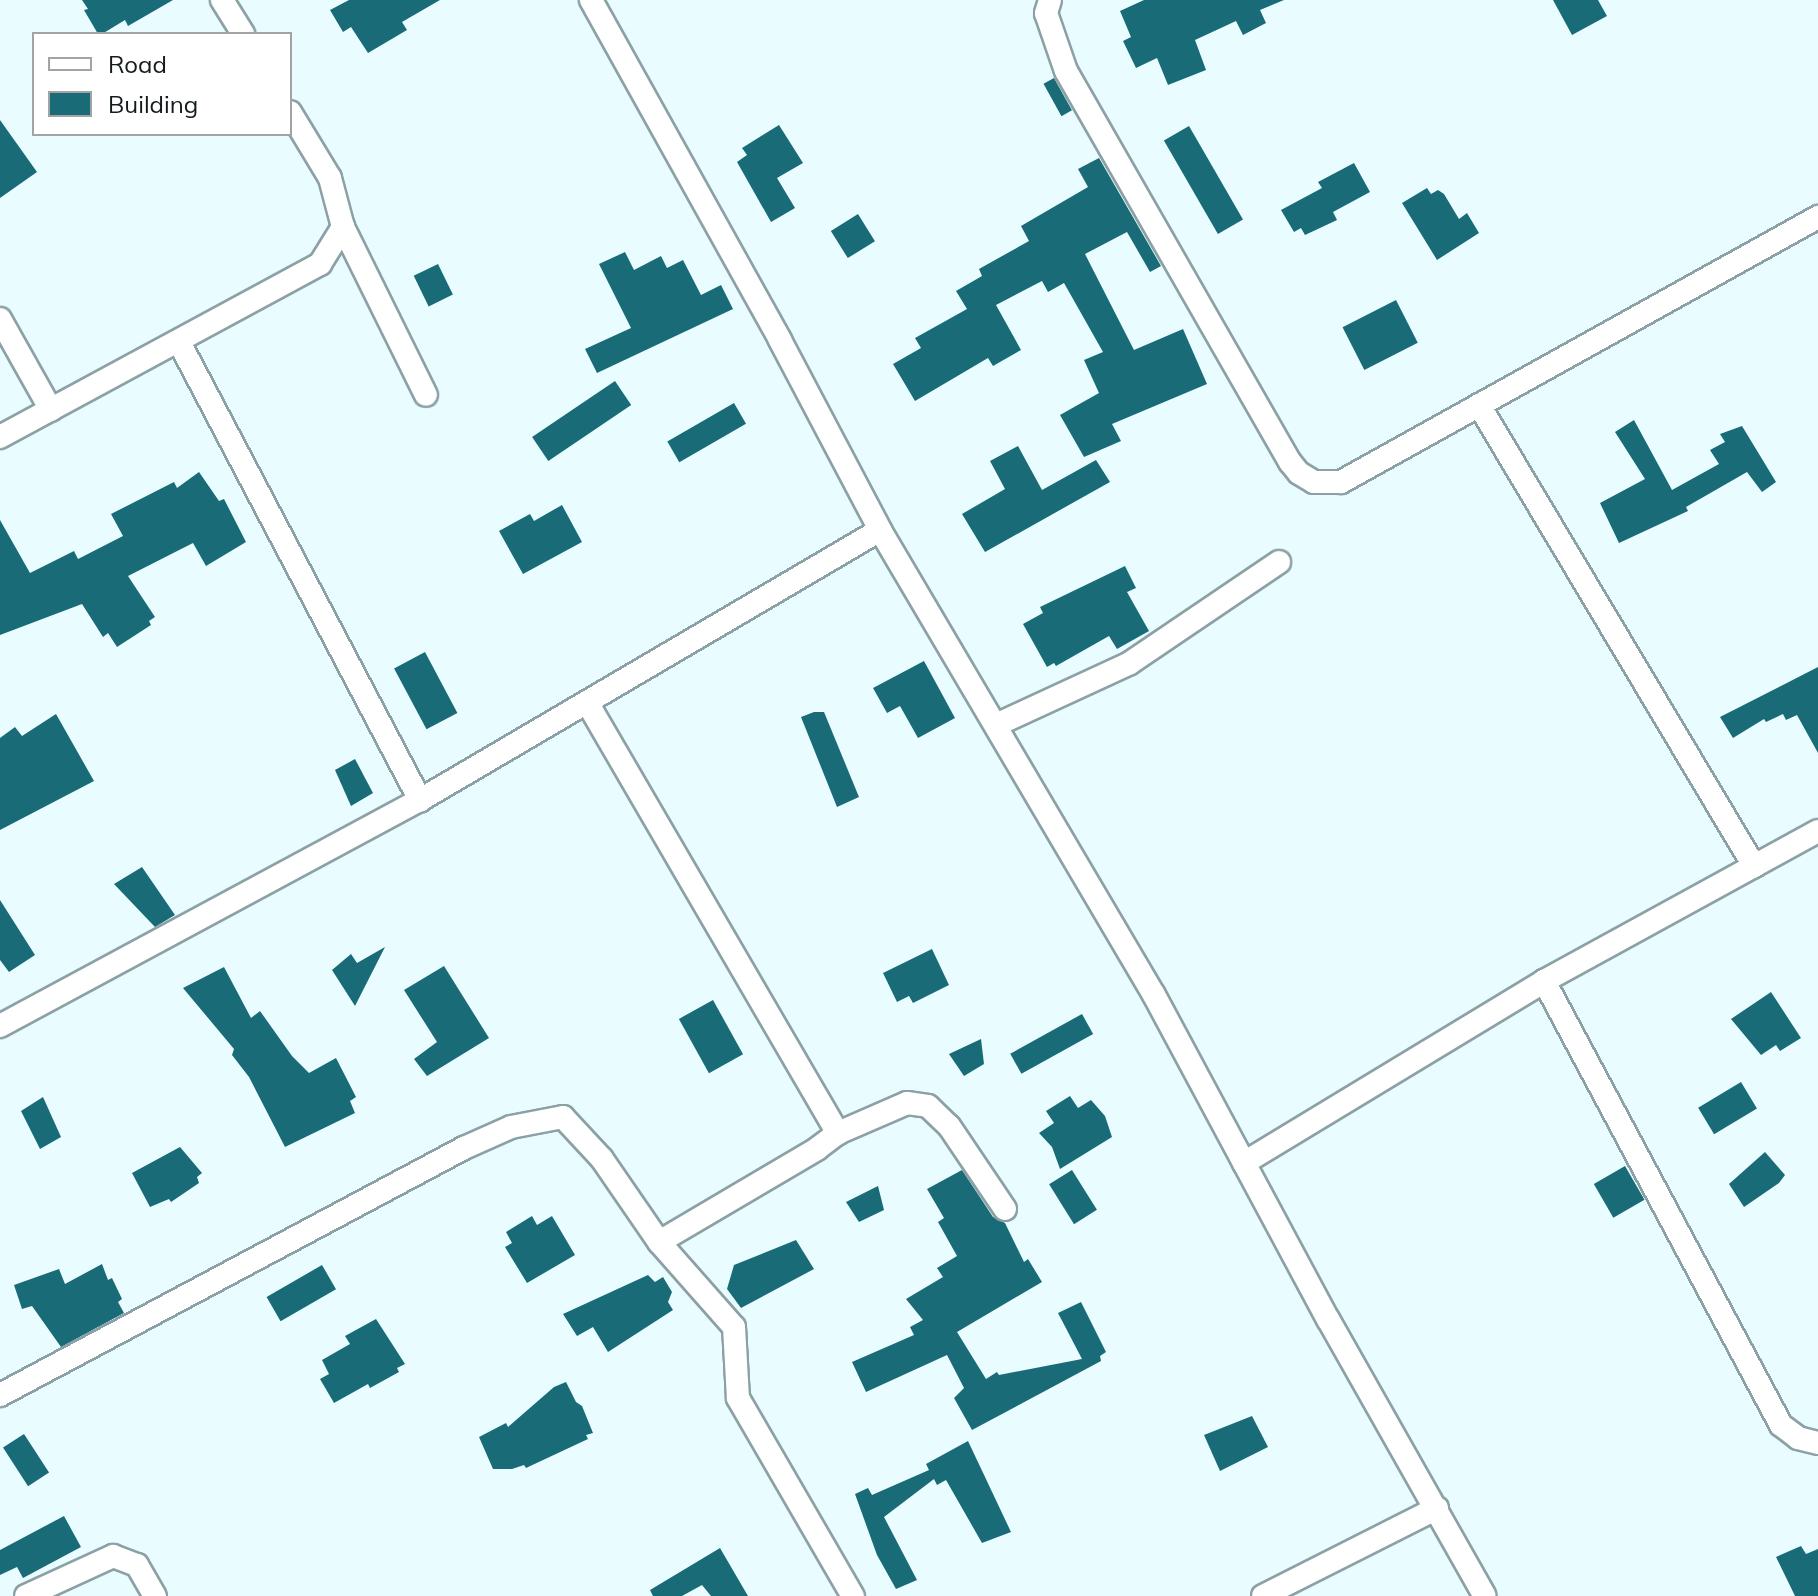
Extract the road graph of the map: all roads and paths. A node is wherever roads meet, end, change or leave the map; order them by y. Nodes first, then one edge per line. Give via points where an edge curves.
1 (222, 0) edge
2 (591, 0) edge
3 (1050, 0) edge
4 (242, 32) edge
5 (292, 115) edge
6 (1818, 217) edge
7 (343, 227) junction
8 (0, 319) edge
9 (179, 342) junction
10 (426, 395) dead end
11 (1479, 405) junction
12 (51, 410) junction
13 (0, 437) edge
14 (880, 530) junction
15 (1279, 562) dead end
16 (588, 704) junction
17 (996, 725) junction
18 (420, 800) junction
19 (1818, 831) edge
20 (1754, 866) junction
21 (1544, 981) junction
22 (0, 1026) edge
23 (838, 1133) junction
24 (1244, 1163) junction
25 (1005, 1209) dead end
26 (659, 1242) junction
27 (0, 1395) edge
28 (1818, 1443) edge
29 (1437, 1508) junction
30 (26, 1596) edge
31 (155, 1596) edge
32 (853, 1596) edge
33 (1263, 1596) edge
34 (1485, 1596) edge

1 - 4 street
2 - 14 street
3 - 11 street via 1046,13 1066,71 1299,473 1314,482 1341,482
5 - 7 street via 330,178
6 - 11 street
7 - 9 street via 320,264
7 - 10 street
8 - 12 street
9 - 12 street
9 - 18 street
11 - 20 street
12 - 13 street
14 - 16 street
14 - 17 street
15 - 17 street via 1130,663
16 - 18 street
16 - 23 street
17 - 24 street via 1154,995
18 - 22 street
19 - 20 street
20 - 21 street
21 - 24 street
21 - 28 street via 1781,1425 1798,1438
23 - 25 street via 907,1103 928,1106 949,1126
23 - 26 street
24 - 29 street
26 - 27 street via 602,1159 563,1117 511,1127
26 - 32 street via 734,1327 738,1398
29 - 33 street
29 - 34 street
30 - 31 street via 113,1556 137,1565

